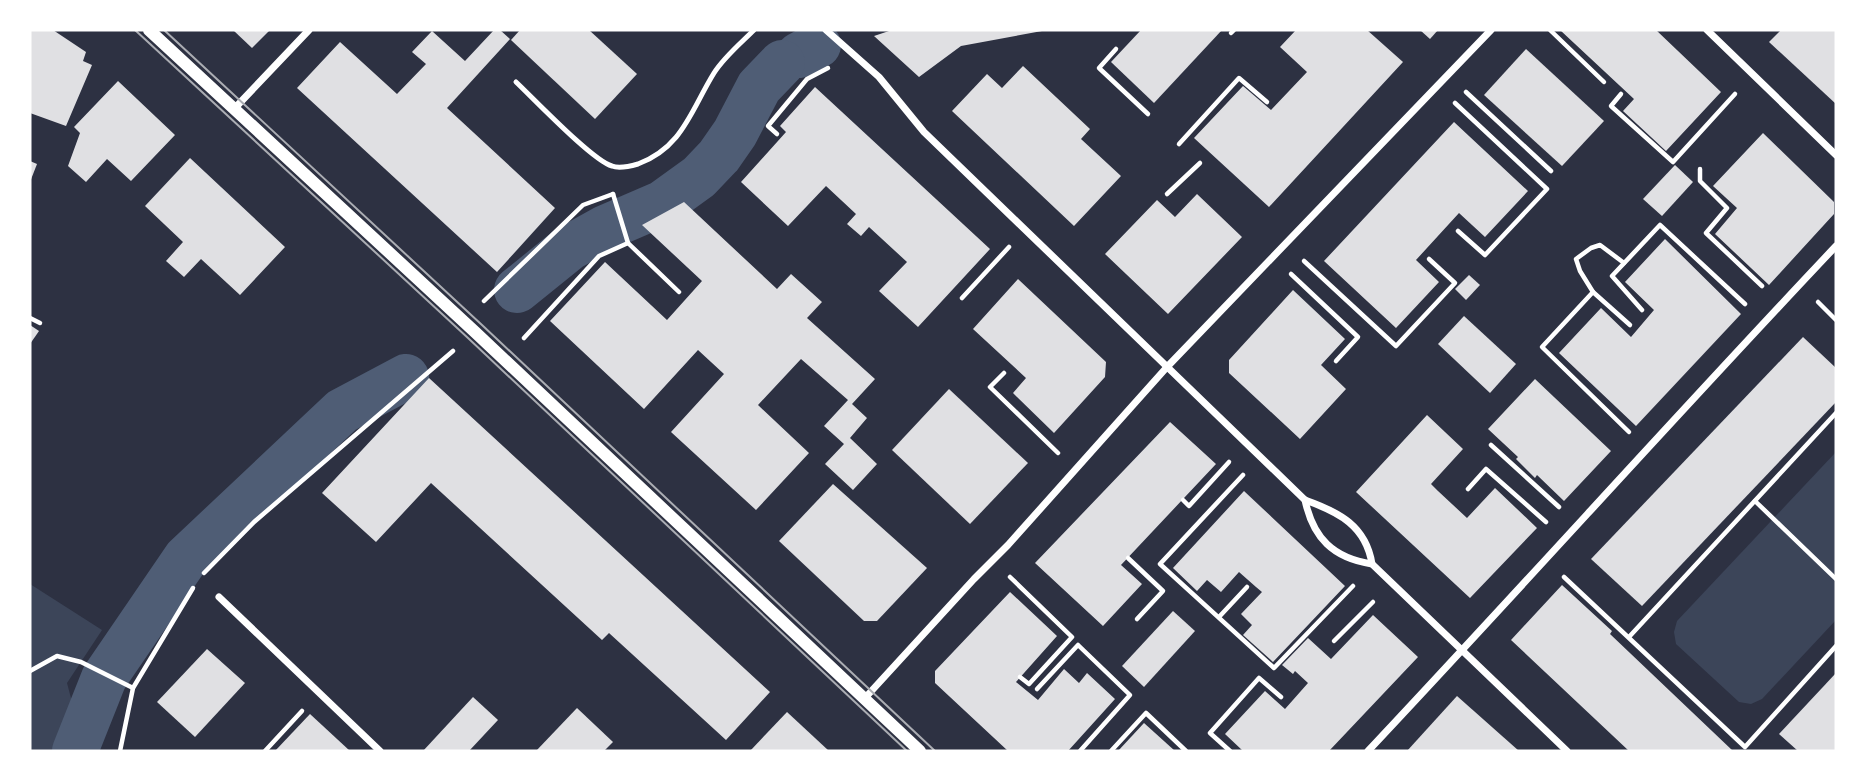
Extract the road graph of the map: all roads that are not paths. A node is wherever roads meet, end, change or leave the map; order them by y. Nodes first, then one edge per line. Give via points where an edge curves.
1 (149, 30) edge
2 (309, 30) edge
3 (754, 30) edge
4 (827, 30) edge
5 (1491, 30) edge
6 (1707, 30) edge
7 (516, 82) dead end
8 (234, 109) junction
9 (1836, 155) edge
10 (1836, 246) edge
11 (1167, 367) junction
12 (1306, 500) junction
13 (1372, 564) junction
14 (219, 597) dead end
15 (1463, 649) junction
16 (865, 698) junction
17 (380, 751) edge
18 (920, 751) edge
19 (1368, 751) edge
20 (1567, 751) edge

1 - 8 street
2 - 8 street
3 - 7 lane via 715,71 687,124 669,146 652,159 631,166 612,167 595,156
4 - 11 street via 879,77 924,132
5 - 11 street
6 - 9 street
8 - 16 street
10 - 15 street
11 - 12 street
11 - 16 street
12 - 13 street via 1342,517 1360,532
12 - 13 street via 1318,536 1338,554
13 - 15 street
14 - 17 street
15 - 19 street
15 - 20 street
16 - 18 street

